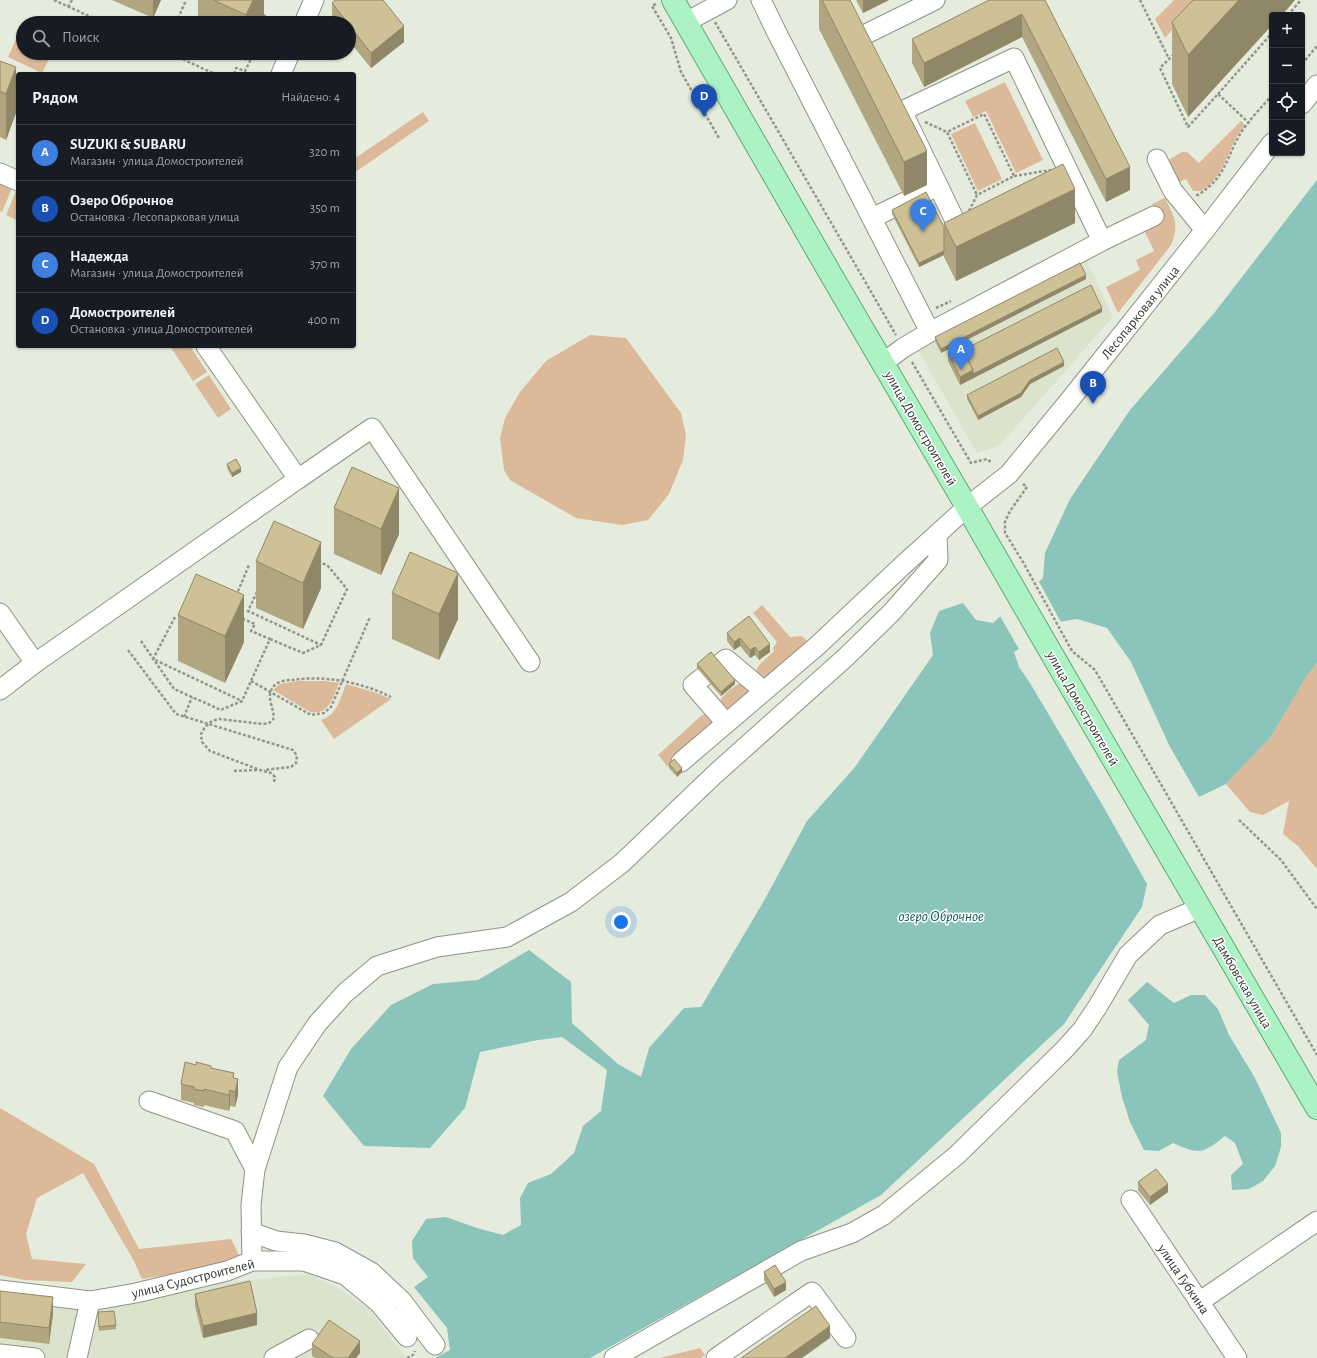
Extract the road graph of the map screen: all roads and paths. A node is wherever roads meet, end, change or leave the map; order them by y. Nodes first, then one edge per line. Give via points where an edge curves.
1 (54, 0) edge
2 (72, 0) edge
3 (186, 0) edge
4 (314, 0) edge
5 (727, 0) edge
6 (761, 0) edge
7 (935, 0) edge
8 (1140, 0) edge
9 (1301, 0) edge
10 (664, 2) edge
11 (68, 7) junction
12 (257, 12) dead end
13 (1291, 12) edge
14 (88, 16) edge
15 (179, 16) edge
16 (265, 16) edge
17 (307, 16) edge
18 (854, 18) edge
19 (713, 19) dead end
20 (686, 22) junction
21 (1269, 36) edge
22 (1317, 46) edge
23 (1175, 53) edge
24 (1169, 59) junction
25 (184, 60) edge
26 (250, 60) edge
27 (287, 60) edge
28 (1305, 60) edge
29 (211, 72) edge
30 (235, 72) edge
31 (282, 72) edge
32 (1317, 84) edge
33 (1218, 94) junction
34 (1269, 99) edge
35 (1305, 100) edge
36 (1249, 123) junction
37 (719, 138) dead end
38 (1269, 147) edge
39 (1157, 160) dead end
40 (0, 173) edge
41 (1065, 175) junction
42 (1014, 176) junction
43 (16, 180) edge
44 (938, 186) junction
45 (1210, 188) dead end
46 (1154, 216) dead end
47 (988, 217) edge
48 (872, 218) junction
49 (1205, 230) junction
50 (1102, 241) junction
51 (930, 332) junction
52 (207, 348) edge
53 (904, 348) junction
54 (883, 363) junction
55 (991, 462) dead end
56 (298, 479) junction
57 (1023, 484) dead end
58 (967, 507) junction
59 (937, 535) junction
60 (250, 565) dead end
61 (317, 567) edge
62 (257, 592) edge
63 (235, 599) edge
64 (0, 613) edge
65 (235, 616) edge
66 (175, 617) dead end
67 (370, 617) dead end
68 (270, 639) junction
69 (141, 641) dead end
70 (321, 645) junction
71 (128, 650) dead end
72 (1065, 657) junction
73 (153, 660) junction
74 (530, 662) dead end
75 (35, 663) junction
76 (251, 681) junction
77 (342, 682) junction
78 (0, 690) edge
79 (764, 691) junction
80 (270, 692) junction
81 (192, 697) junction
82 (391, 697) dead end
83 (242, 701) junction
84 (184, 717) junction
85 (726, 723) junction
86 (208, 724) junction
87 (681, 762) dead end
88 (260, 770) junction
89 (234, 771) dead end
90 (274, 782) dead end
91 (1238, 820) dead end
92 (1169, 855) joint
93 (1200, 908) junction
94 (1317, 909) edge
95 (1317, 1055) edge
96 (149, 1101) dead end
97 (1317, 1108) edge
98 (255, 1168) junction
99 (1131, 1200) dead end
100 (1317, 1221) edge
101 (251, 1232) junction
102 (252, 1261) junction
103 (0, 1290) edge
104 (90, 1301) junction
105 (1199, 1302) junction
106 (407, 1336) dead end
107 (846, 1338) dead end
108 (309, 1339) dead end
109 (435, 1345) dead end
110 (0, 1354) edge
111 (34, 1358) edge
112 (77, 1358) edge
113 (274, 1358) edge
114 (614, 1358) edge
115 (716, 1358) edge
116 (1237, 1358) edge

1 - 11 path
2 - 11 path
3 - 15 path
4 - 17 street
5 - 20 street
6 - 48 street
7 - 18 street via 870,41
8 - 24 path
9 - 13 path
10 - 20 main road, улица Домостроителей
10 - 37 path via 652,6 671,38 681,72
11 - 14 path
12 - 16 path
19 - 53 path
20 - 54 main road, улица Домостроителей
21 - 33 path
22 - 28 path
23 - 24 path
24 - 33 path via 1160,68 1188,127
25 - 29 path
26 - 30 path via 245,71 236,68
27 - 31 street
32 - 35 street
33 - 36 path
34 - 36 path
36 - 45 path via 1240,135 1222,173
38 - 49 street, Лесопарковая улица
39 - 49 street via 1173,191
40 - 43 street
41 - 42 path via 1053,170
41 - 44 street via 1014,58 899,104
41 - 50 street
42 - 42 path via 977,195 947,132 984,114
44 - 47 street via 960,231
44 - 48 street
46 - 50 street
48 - 51 street
49 - 58 street, Лесопарковая улица via 1008,474
50 - 51 street
51 - 53 street
52 - 56 street
53 - 54 street
53 - 55 path via 971,463 987,459
54 - 58 main road, улица Домостроителей
56 - 74 street via 372,428
56 - 75 street
57 - 72 path via 1027,487 1010,510 1005,522 1005,533 1023,562
58 - 59 street, Лесопарковая улица
58 - 72 main road, улица Домостроителей via 1002,568
59 - 79 street, Лесопарковая улица via 817,646
59 - 98 street via 938,560 891,613 622,863 571,902 507,937 437,947 377,966 345,993 317,1024 288,1067
60 - 63 path
61 - 70 path via 319,562 328,566 347,589
62 - 70 path via 248,611
64 - 75 street
65 - 68 path via 255,624 251,631
66 - 73 path
67 - 77 path
68 - 70 path via 303,654
68 - 76 path
69 - 73 path
71 - 84 path via 176,714
72 - 92 main road, улица Домостроителей
72 - 95 path via 1095,670
73 - 81 path via 174,689
73 - 83 path
75 - 78 street
76 - 80 path
76 - 83 path
77 - 80 path via 297,679 274,685
77 - 80 path via 331,707 324,713 311,715
77 - 82 path via 360,685
79 - 85 street, Лесопарковая улица
79 - 85 street via 726,659 693,685
80 - 86 path via 269,700 274,714 270,724 219,720
81 - 83 path via 221,710
81 - 84 path
84 - 86 path
85 - 87 street, Лесопарковая улица
86 - 88 path via 201,734 202,742 210,751
86 - 88 path via 293,750 297,756 296,763 291,767
88 - 89 path
88 - 90 path via 271,773 275,777
91 - 94 path via 1281,860
92 - 93 main road, Дамбовская улица
93 - 97 main road, Дамбовская улица
93 - 114 street via 1160,925 1128,955 1082,1030 1064,1050 957,1154 884,1215 852,1233 801,1251
96 - 98 street via 235,1131
98 - 101 street
99 - 105 street, улица Губкина
100 - 105 street
101 - 102 street
101 - 109 street via 276,1242 304,1244 335,1252 371,1272 402,1301
102 - 104 street, улица Судостроителей via 226,1271 136,1293
102 - 106 street, улица Судостроителей via 304,1261 345,1275 379,1303
103 - 104 street, улица Судостроителей
104 - 112 street
105 - 116 street, улица Губкина
107 - 115 street via 812,1292
108 - 113 street
110 - 111 street

